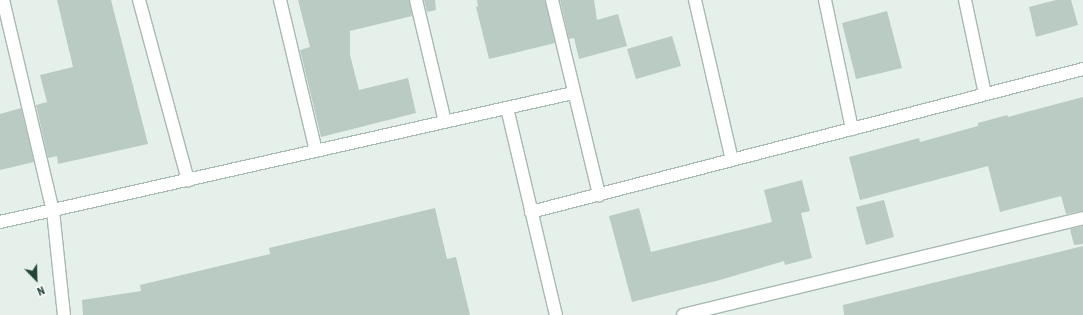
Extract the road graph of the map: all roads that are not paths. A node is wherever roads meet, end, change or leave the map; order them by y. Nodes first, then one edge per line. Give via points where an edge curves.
1 (3, 0) edge
2 (139, 0) edge
3 (280, 0) edge
4 (416, 0) edge
5 (552, 0) edge
6 (695, 0) edge
7 (825, 0) edge
8 (965, 0) edge
9 (1083, 68) edge
10 (573, 93) junction
11 (985, 94) junction
12 (507, 108) junction
13 (445, 122) junction
14 (852, 129) junction
15 (316, 151) junction
16 (732, 160) junction
17 (188, 180) junction
18 (599, 195) junction
19 (53, 211) junction
20 (531, 212) junction
21 (1083, 218) edge
22 (0, 222) edge
23 (64, 315) edge
24 (556, 315) edge
25 (683, 315) edge

1 - 19 street
2 - 17 street
3 - 15 street
4 - 13 street
5 - 10 street
6 - 16 street
7 - 14 street
8 - 11 street
9 - 11 street
10 - 12 street
10 - 18 street
11 - 14 street
12 - 13 street
12 - 20 street
13 - 15 street
14 - 16 street
15 - 17 street
16 - 18 street
17 - 19 street
18 - 20 street
19 - 22 street
19 - 23 street
20 - 24 street
21 - 25 street

